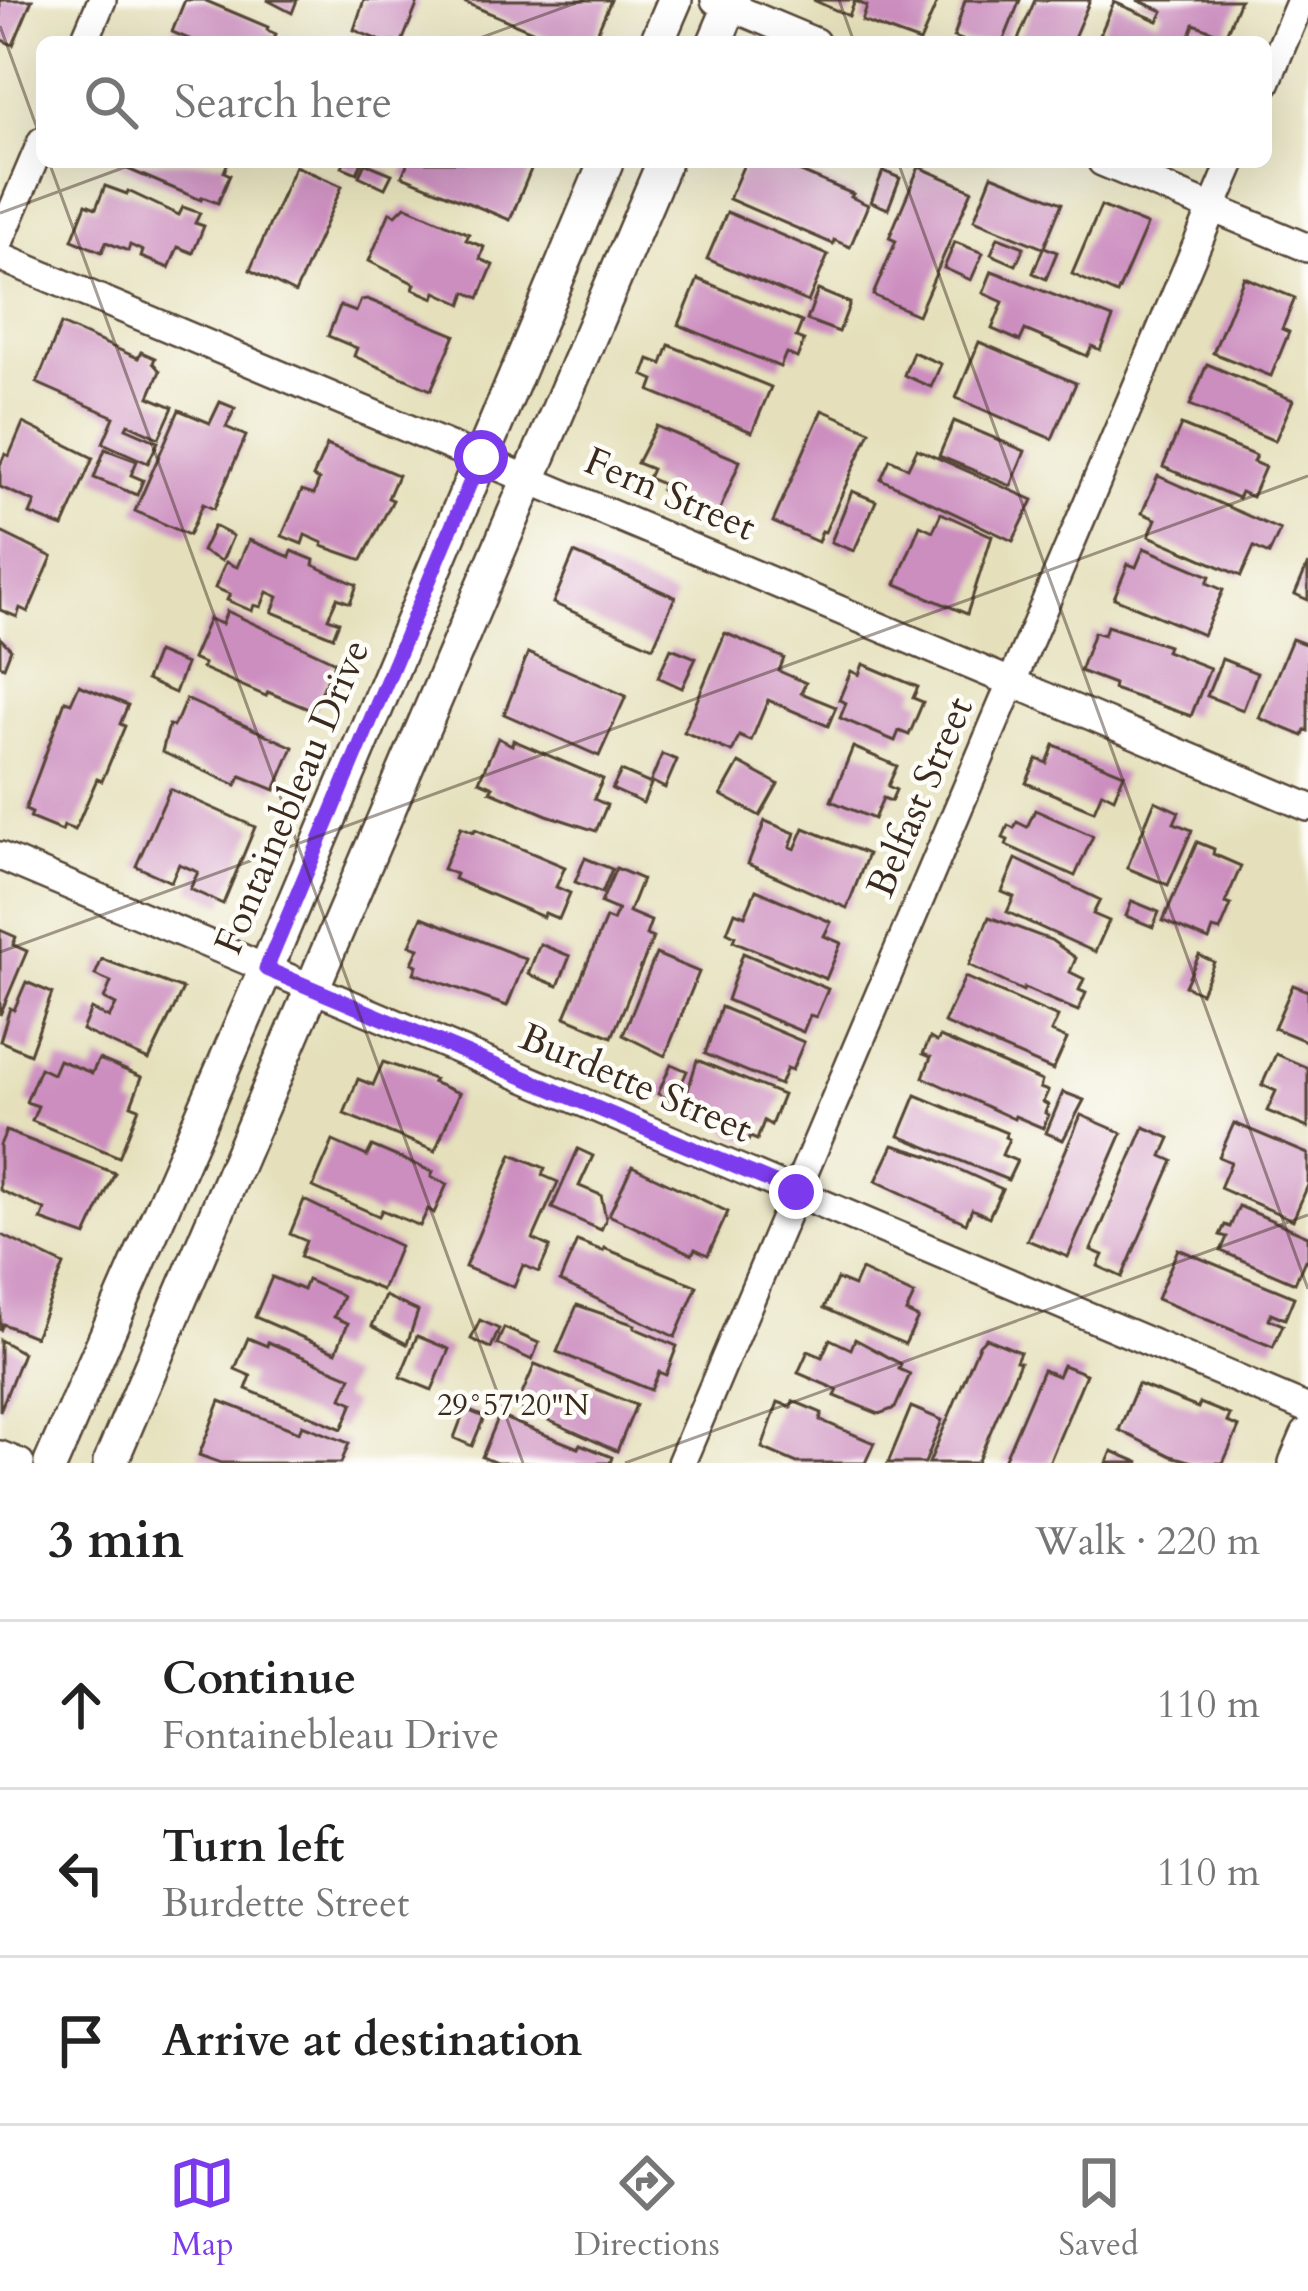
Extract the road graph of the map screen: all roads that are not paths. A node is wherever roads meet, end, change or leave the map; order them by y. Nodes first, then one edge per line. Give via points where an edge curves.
1 (101, 0) edge
2 (675, 0) edge
3 (1301, 0) edge
4 (726, 2) edge
5 (86, 36) edge
6 (660, 36) edge
7 (717, 36) edge
8 (802, 36) edge
9 (1272, 69) edge
10 (36, 155) edge
11 (603, 168) edge
12 (661, 168) edge
13 (1116, 168) edge
14 (1230, 168) edge
15 (1213, 208) junction
16 (0, 240) edge
17 (1308, 248) edge
18 (0, 256) edge
19 (481, 457) junction
20 (530, 478) junction
21 (1012, 682) junction
22 (1308, 807) edge
23 (0, 856) edge
24 (266, 969) junction
25 (313, 989) junction
26 (796, 1192) junction
27 (1308, 1408) edge
28 (1308, 1435) edge
29 (0, 1455) edge
30 (20, 1463) edge
31 (51, 1463) edge
32 (110, 1463) edge
33 (680, 1463) edge
34 (1296, 1463) edge

1 - 5 street
2 - 6 street
3 - 9 street
4 - 7 street
4 - 8 street
10 - 16 street
11 - 19 street, Fontainebleau Drive
12 - 20 street
13 - 15 street
14 - 15 street, Belfast Street
15 - 17 street
15 - 21 street, Belfast Street
18 - 19 street, Fern Street
19 - 20 street, Fern Street
19 - 24 street, Fontainebleau Drive
20 - 21 street, Fern Street
20 - 25 street
21 - 22 street, Fern Street
21 - 26 street, Belfast Street
23 - 24 street, Burdette Street
24 - 25 street, Burdette Street
24 - 31 street, Fontainebleau Drive
25 - 26 street, Burdette Street
25 - 32 street
26 - 27 street, Burdette Street
26 - 33 street, Belfast Street
28 - 34 street
29 - 30 street

